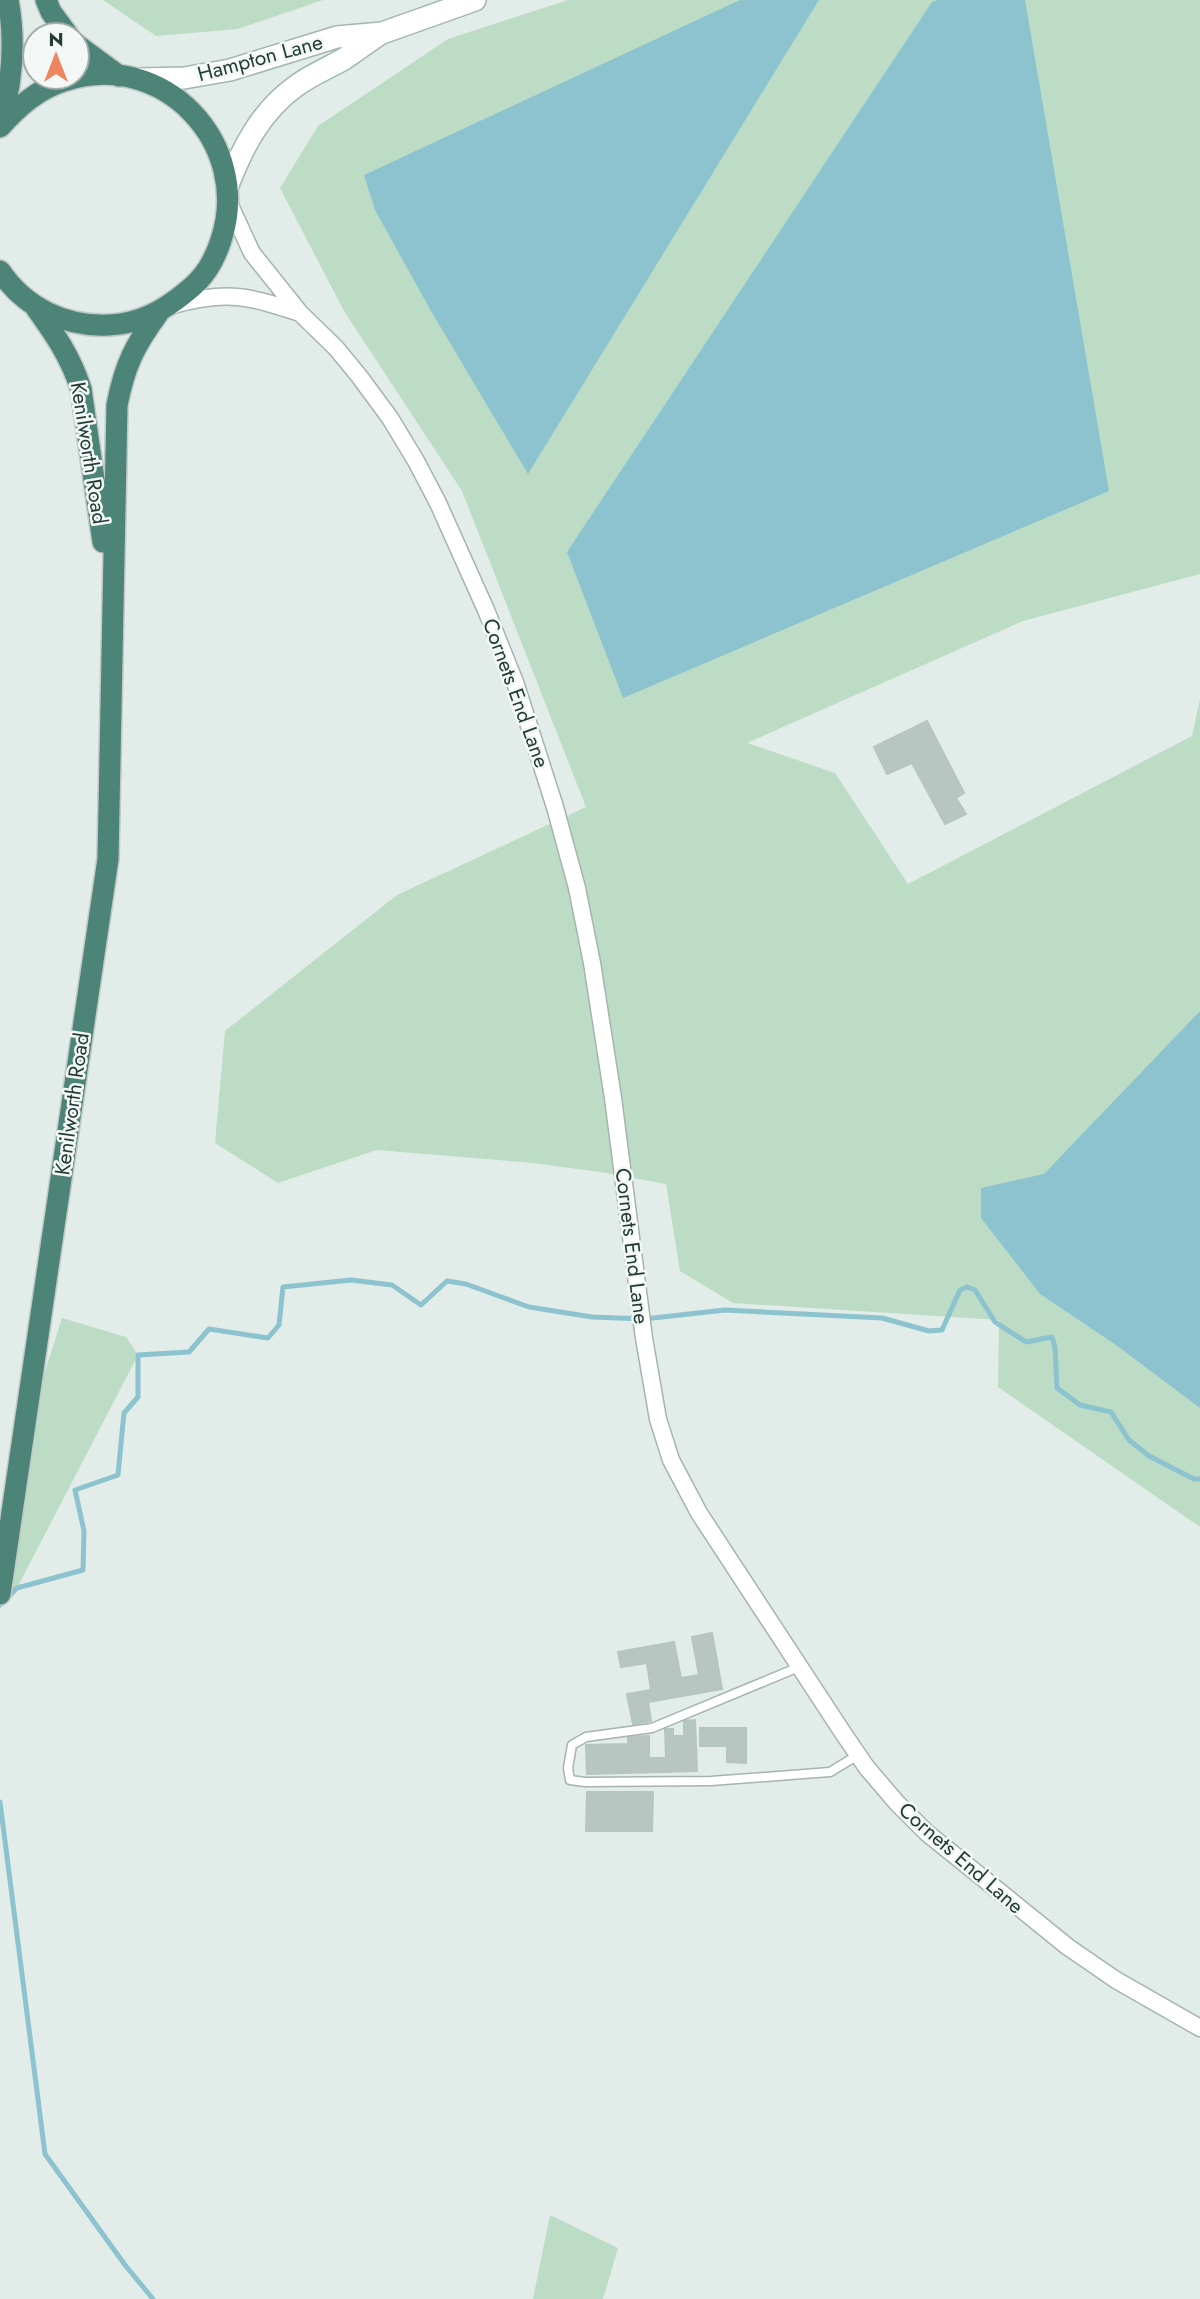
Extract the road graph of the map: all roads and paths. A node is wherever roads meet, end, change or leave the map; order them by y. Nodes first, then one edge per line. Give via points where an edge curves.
1 (8, 0) edge
2 (46, 0) edge
3 (475, 0) edge
4 (58, 21) edge
5 (382, 33) junction
6 (91, 54) edge
7 (129, 78) junction
8 (0, 126) edge
9 (228, 196) junction
10 (0, 271) edge
11 (0, 285) edge
12 (27, 301) junction
13 (163, 309) junction
14 (300, 313) junction
15 (113, 612) junction
16 (0, 1594) edge
17 (799, 1667) junction
18 (858, 1755) junction
19 (1200, 2028) edge

1 - 8 highway via 13,47
2 - 4 highway
3 - 5 main road, Hampton Lane
5 - 7 main road, Hampton Lane via 337,37 208,75
5 - 9 main road, Hampton Lane via 295,86 272,107 238,160
6 - 7 highway
7 - 8 highway via 79,77 46,88
7 - 9 highway via 157,86 191,110 215,147
9 - 13 highway via 225,227 206,273
9 - 14 street, Cornets End Lane via 252,253
10 - 12 highway, Kenilworth Road
11 - 12 main road
12 - 13 highway via 52,315 95,325 131,322
12 - 15 highway, Kenilworth Road via 64,347 81,389
13 - 14 street, Cornets End Lane via 226,295
13 - 15 highway, Kenilworth Road via 130,357 117,405
14 - 17 street, Cornets End Lane via 359,376 416,461 462,555 514,682 556,811 592,963 643,1338 664,1440 699,1513
15 - 16 highway, Kenilworth Road via 108,859
17 - 18 street, Cornets End Lane
17 - 18 lane via 652,1728 586,1737 572,1745 570,1780 711,1781 830,1772
18 - 19 street, Cornets End Lane via 897,1803 981,1878 1116,1980

